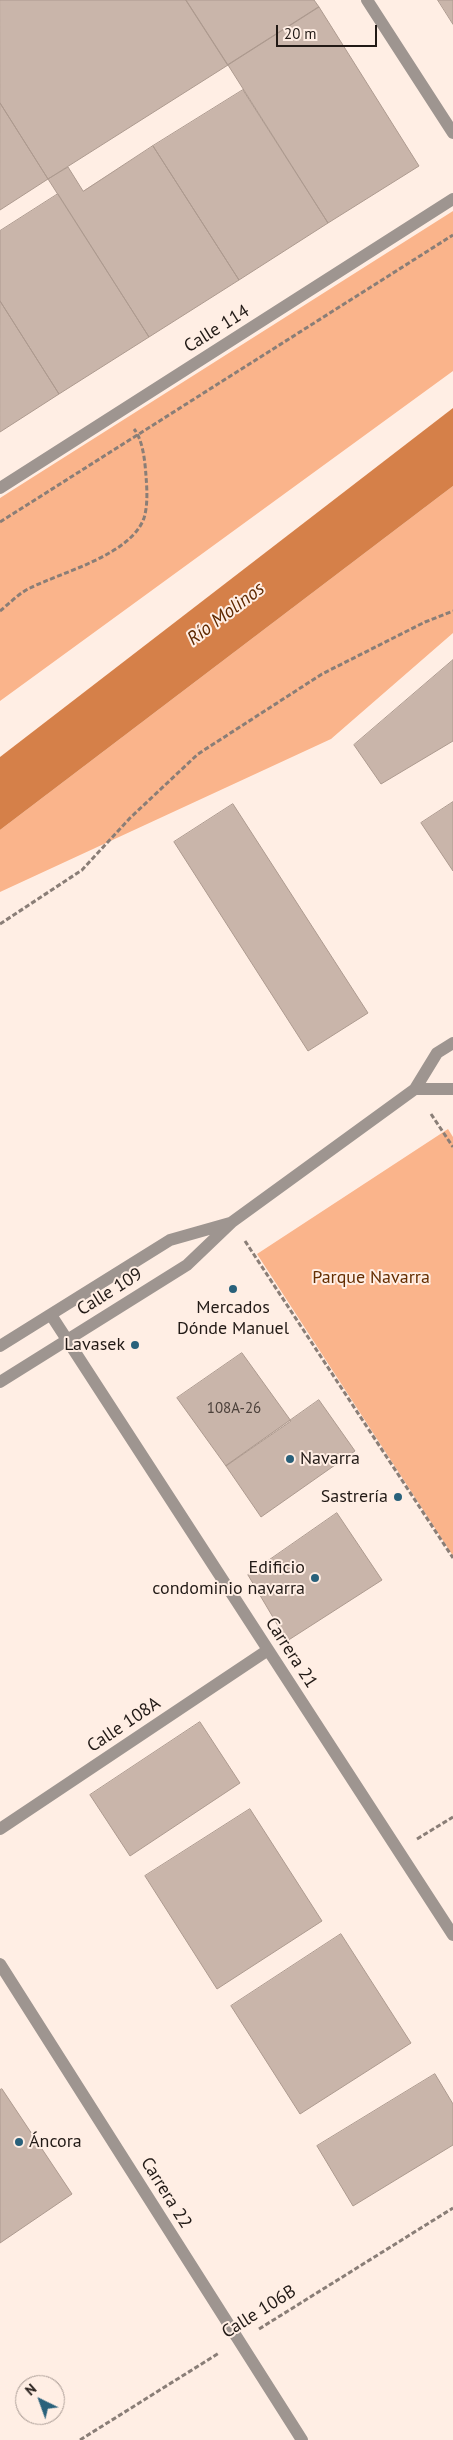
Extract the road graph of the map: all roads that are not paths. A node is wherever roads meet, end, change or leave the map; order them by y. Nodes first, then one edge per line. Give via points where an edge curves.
1 (366, 0) edge
2 (453, 133) edge
3 (453, 199) edge
4 (0, 488) edge
5 (453, 1043) edge
6 (415, 1089) junction
7 (453, 1089) edge
8 (232, 1222) junction
9 (51, 1315) junction
10 (67, 1340) junction
11 (0, 1346) edge
12 (0, 1382) edge
13 (268, 1650) junction
14 (0, 1829) edge
15 (453, 1935) edge
16 (0, 1964) edge
17 (302, 2440) edge

1 - 2 street
3 - 4 street, Calle 114
5 - 6 street, Calle 109 via 437,1053
6 - 7 street
6 - 8 street, Calle 109
8 - 9 street, Calle 109 via 170,1240
8 - 10 street, Calle 109 via 187,1265
9 - 10 street, Carrera 21
9 - 11 street, Calle 109
10 - 12 street, Calle 109
10 - 13 street, Carrera 21
13 - 14 street, Calle 108A
13 - 15 street, Carrera 21
16 - 17 street, Carrera 22

